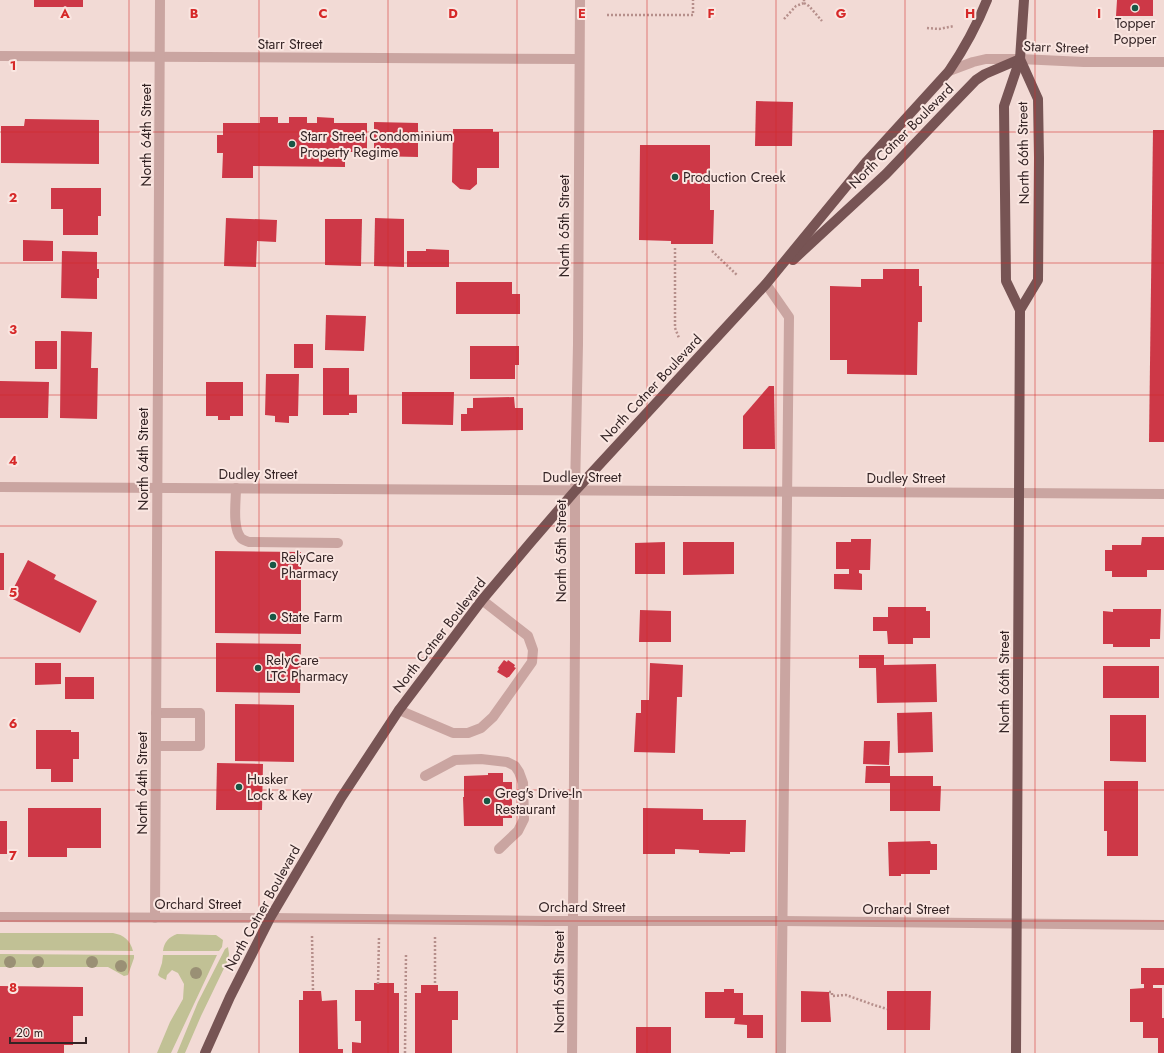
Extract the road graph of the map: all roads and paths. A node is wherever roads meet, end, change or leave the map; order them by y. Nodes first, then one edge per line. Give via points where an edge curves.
1 (160, 0) edge
2 (580, 0) edge
3 (693, 0) edge
4 (987, 0) edge
5 (1024, 0) edge
6 (804, 1) edge
7 (607, 15) dead end
8 (784, 19) dead end
9 (822, 21) dead end
10 (959, 25) dead end
11 (927, 28) dead end
12 (0, 56) edge
13 (159, 57) junction
14 (579, 59) junction
15 (1020, 59) junction
16 (1164, 62) edge
17 (949, 70) junction
18 (675, 248) dead end
19 (712, 251) dead end
20 (737, 276) dead end
21 (766, 284) junction
22 (1020, 310) junction
23 (679, 338) dead end
24 (0, 487) edge
25 (157, 488) junction
26 (236, 488) junction
27 (575, 491) junction
28 (788, 492) junction
29 (1019, 492) junction
30 (1164, 494) edge
31 (338, 543) dead end
32 (482, 600) junction
33 (399, 710) junction
34 (156, 713) junction
35 (156, 746) junction
36 (425, 776) dead end
37 (499, 849) dead end
38 (0, 918) edge
39 (155, 918) junction
40 (270, 918) junction
41 (573, 921) junction
42 (783, 921) junction
43 (1017, 924) junction
44 (1164, 925) edge
45 (312, 936) dead end
46 (379, 936) dead end
47 (435, 937) dead end
48 (406, 954) dead end
49 (378, 984) dead end
50 (435, 985) dead end
51 (313, 991) dead end
52 (829, 992) dead end
53 (887, 1009) dead end
54 (205, 1053) edge
55 (405, 1053) edge
56 (572, 1053) edge
57 (781, 1053) edge
58 (1016, 1053) edge

1 - 13 street, North 64th Street
2 - 14 street, North 65th Street
3 - 7 path via 693,15
4 - 17 main road, North Cotner Boulevard via 960,56
5 - 15 main road
6 - 8 path
6 - 9 path
10 - 11 path
12 - 13 street, Starr Street
13 - 14 street, Starr Street
13 - 25 street, North 64th Street
14 - 27 street, North 65th Street
15 - 16 street, Starr Street
15 - 17 street, Starr Street via 986,59
15 - 21 main road, North Cotner Boulevard via 976,80 886,174
15 - 22 main road, North 66th Street via 1004,106 1006,281
15 - 22 main road, North 66th Street via 1038,98 1039,158 1038,280
17 - 21 main road, North Cotner Boulevard via 867,161
18 - 23 path via 674,328
19 - 20 path
21 - 27 main road, North Cotner Boulevard
21 - 28 street via 789,317
22 - 29 main road, North 66th Street
24 - 25 street, Dudley Street
25 - 26 street, Dudley Street
25 - 34 street, North 64th Street
26 - 27 street, Dudley Street
26 - 31 street via 236,525 237,533 242,539 249,542
27 - 28 street, Dudley Street
27 - 32 main road, North Cotner Boulevard
27 - 41 street, North 65th Street
28 - 29 street, Dudley Street
28 - 42 street
29 - 30 street, Dudley Street
29 - 43 main road, North 66th Street
32 - 33 main road, North Cotner Boulevard
32 - 33 street via 528,636 533,650 532,662 493,717 481,728 453,733
33 - 40 main road, North Cotner Boulevard via 341,798
34 - 35 street, North 64th Street
34 - 35 street via 200,713 200,746
35 - 39 street, North 64th Street
36 - 37 street via 455,760 481,759 507,762 515,766 523,783 524,819 518,831
38 - 39 street, Orchard Street
39 - 40 street, Orchard Street
40 - 41 street, Orchard Street
40 - 54 main road, North Cotner Boulevard
41 - 42 street, Orchard Street
41 - 56 street, North 65th Street
42 - 43 street, Orchard Street
42 - 57 street
43 - 44 street, Orchard Street
43 - 58 main road, North 66th Street
45 - 51 path
46 - 49 path
47 - 50 path
48 - 55 path
52 - 53 path via 832,992 832,996 846,995

